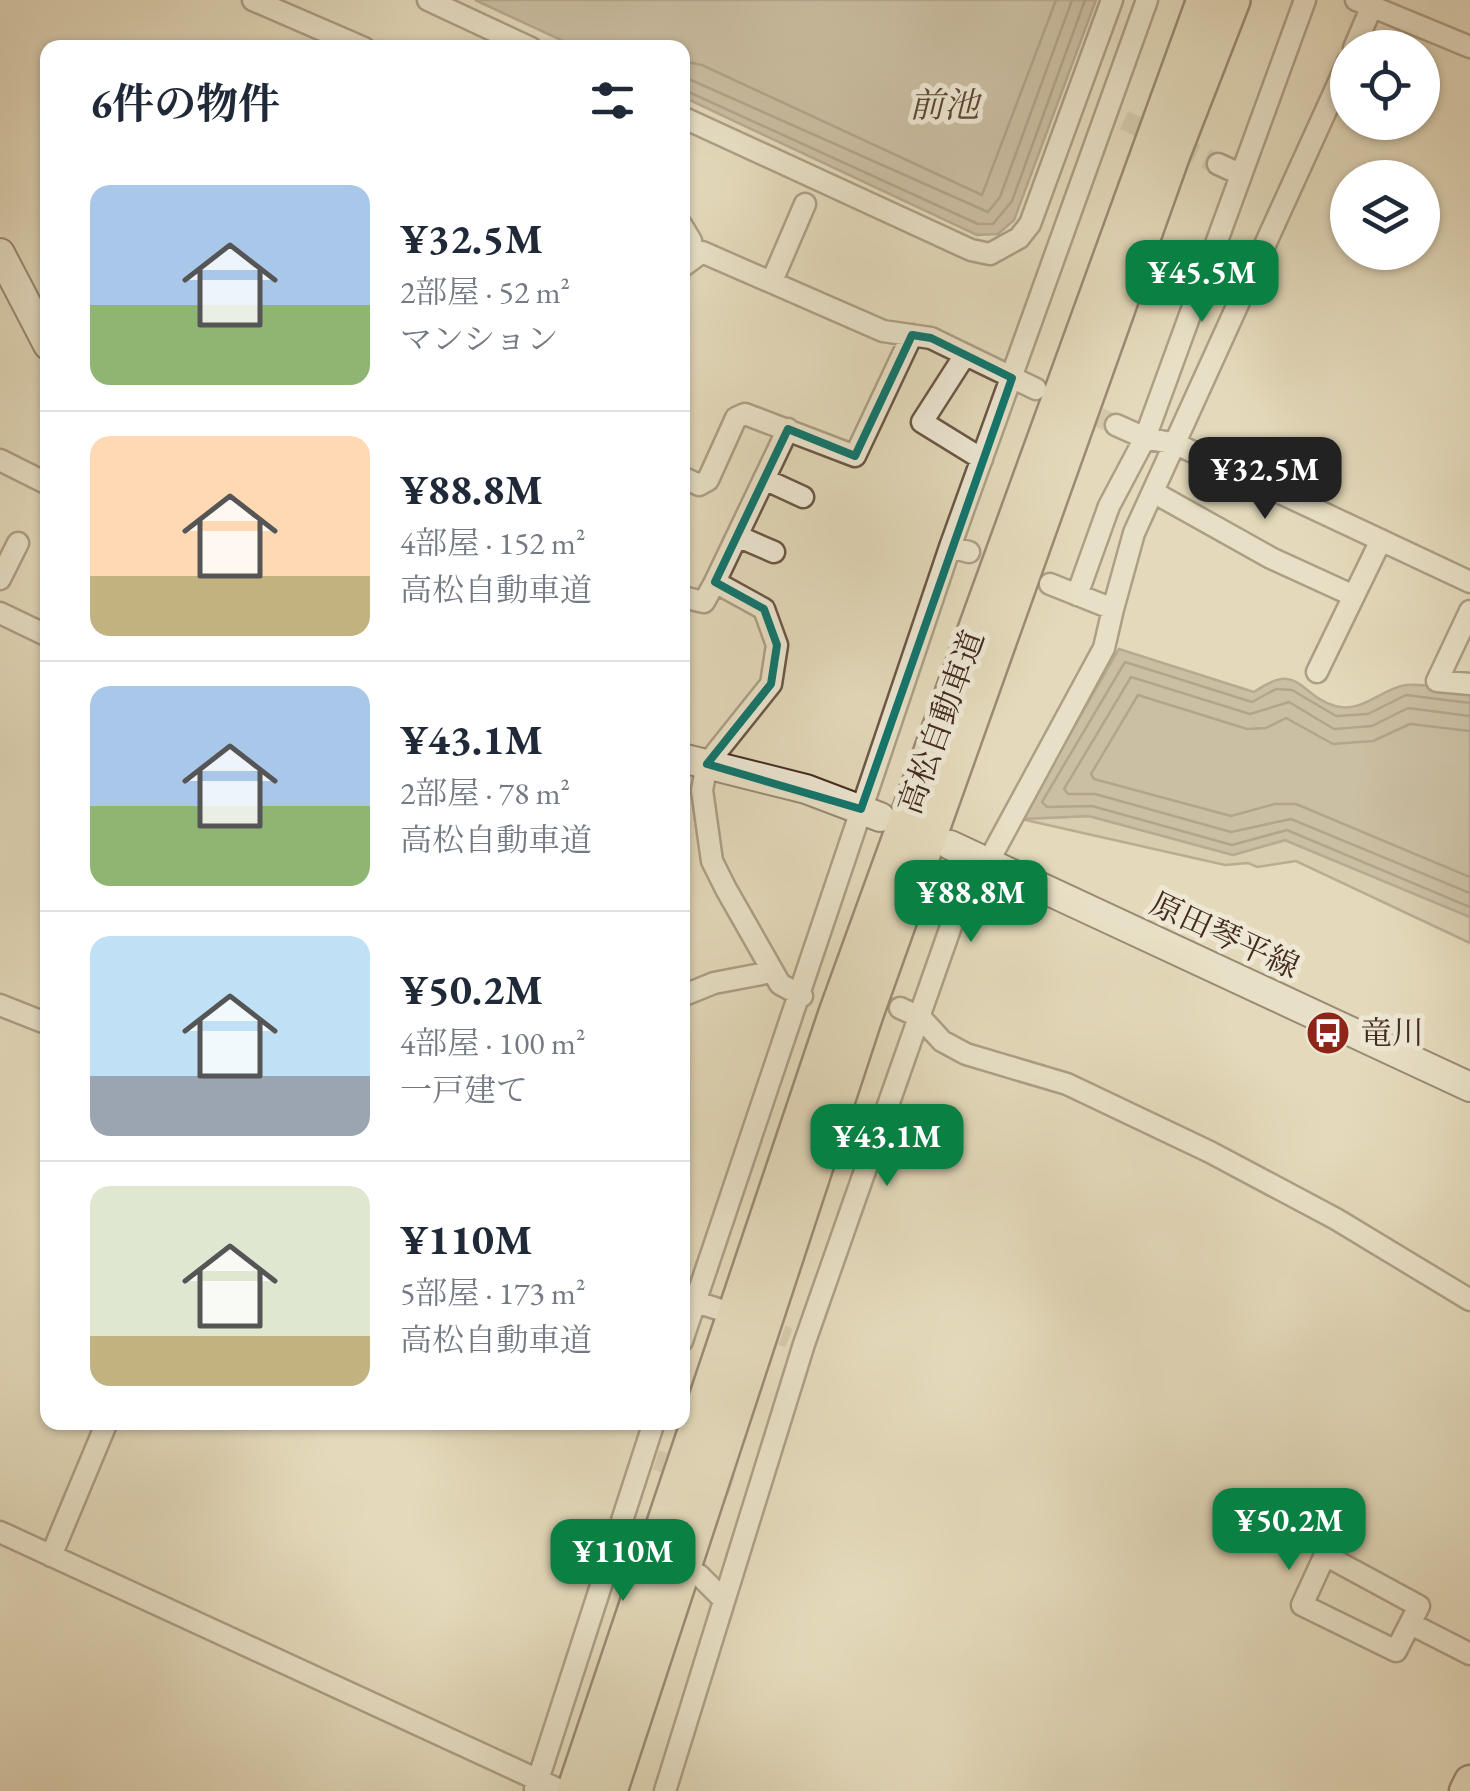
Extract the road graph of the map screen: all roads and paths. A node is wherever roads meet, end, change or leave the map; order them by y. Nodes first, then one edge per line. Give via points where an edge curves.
1 (253, 0) edge
2 (428, 0) edge
3 (1112, 0) edge
4 (1147, 0) edge
5 (1205, 0) edge
6 (1232, 0) edge
7 (1305, 0) edge
8 (1364, 3) edge
9 (1358, 30) edge
10 (346, 40) edge
11 (514, 40) edge
12 (1470, 48) edge
13 (1330, 102) edge
14 (690, 122) edge
15 (1218, 164) tunnel mouth
16 (1240, 174) junction
17 (805, 204) dead end
18 (0, 254) edge
19 (690, 260) edge
20 (772, 282) junction
21 (40, 329) edge
22 (912, 336) junction
23 (964, 355) junction
24 (1012, 378) junction
25 (1036, 389) dead end
26 (1116, 425) tunnel mouth
27 (788, 429) junction
28 (1145, 438) junction
29 (1176, 444) junction
30 (982, 459) junction
31 (0, 460) edge
32 (764, 479) junction
33 (40, 480) edge
34 (690, 481) edge
35 (1153, 492) junction
36 (803, 497) dead end
37 (737, 536) junction
38 (1381, 540) junction
39 (18, 543) dead end
40 (774, 552) dead end
41 (0, 579) edge
42 (715, 582) junction
43 (1470, 582) edge
44 (1050, 584) dead end
45 (1078, 594) junction
46 (1354, 596) junction
47 (690, 599) edge
48 (1114, 610) junction
49 (1470, 611) edge
50 (2, 621) edge
51 (40, 633) edge
52 (1317, 672) dead end
53 (1470, 684) edge
54 (695, 761) edge
55 (870, 813) junction
56 (971, 856) junction
57 (772, 972) junction
58 (830, 984) dead end
59 (805, 986) junction
60 (690, 993) edge
61 (0, 1005) edge
62 (910, 1012) junction
63 (40, 1021) edge
64 (1470, 1087) edge
65 (1470, 1300) edge
66 (696, 1302) junction
67 (718, 1309) dead end
68 (690, 1318) edge
69 (104, 1430) edge
70 (653, 1430) edge
71 (624, 1519) junction
72 (648, 1527) dead end
73 (0, 1532) edge
74 (51, 1556) junction
75 (699, 1576) dead end
76 (723, 1598) junction
77 (1413, 1625) junction
78 (1470, 1654) edge
79 (1470, 1781) edge
80 (536, 1786) edge
81 (562, 1790) edge
82 (575, 1791) edge
83 (609, 1791) edge
84 (665, 1791) edge
85 (1465, 1791) edge

1 - 10 street
2 - 11 street
3 - 14 street via 1030,224 990,254
4 - 24 street via 1116,116
5 - 82 highway, 高松自動車道 via 844,994
6 - 83 highway, 高松自動車道 via 864,1018
7 - 16 street
8 - 9 street
8 - 12 street
13 - 29 street
15 - 16 street
16 - 28 street
17 - 20 street
18 - 21 main road
19 - 20 street via 702,252
20 - 22 street via 883,331
22 - 23 street
22 - 27 street via 855,456
23 - 24 street
23 - 30 street via 922,422
24 - 25 street
24 - 30 street
26 - 28 street
27 - 32 street
27 - 34 street via 745,414 736,418 708,480
28 - 29 street
28 - 45 street via 1109,506
29 - 35 street
29 - 38 street
30 - 55 street via 959,549
31 - 33 street
32 - 36 street
32 - 37 street
35 - 46 street
35 - 48 street via 1134,533
37 - 40 street
37 - 42 street
38 - 43 street
38 - 46 street
39 - 41 street
42 - 47 street via 704,602
42 - 54 street via 764,609 777,645 770,684
44 - 45 street
45 - 48 street
46 - 52 street
48 - 56 street via 1104,648
49 - 53 street via 1436,681
50 - 51 street
54 - 55 main road
54 - 57 street via 712,860
55 - 59 street
56 - 62 street
56 - 64 main road, 原田琴平線
57 - 59 street via 780,984
57 - 60 street
58 - 59 street
59 - 66 street
61 - 63 street
62 - 65 street via 966,1054 1068,1084 1210,1152
62 - 76 street via 748,1490
66 - 67 street
66 - 68 street
69 - 74 street
70 - 71 street
71 - 72 street
71 - 80 street
73 - 74 street
74 - 80 street
75 - 76 street
76 - 84 street
77 - 77 street via 1419,1606 1325,1555 1302,1604 1396,1651
77 - 78 street
79 - 85 main road
80 - 81 street

